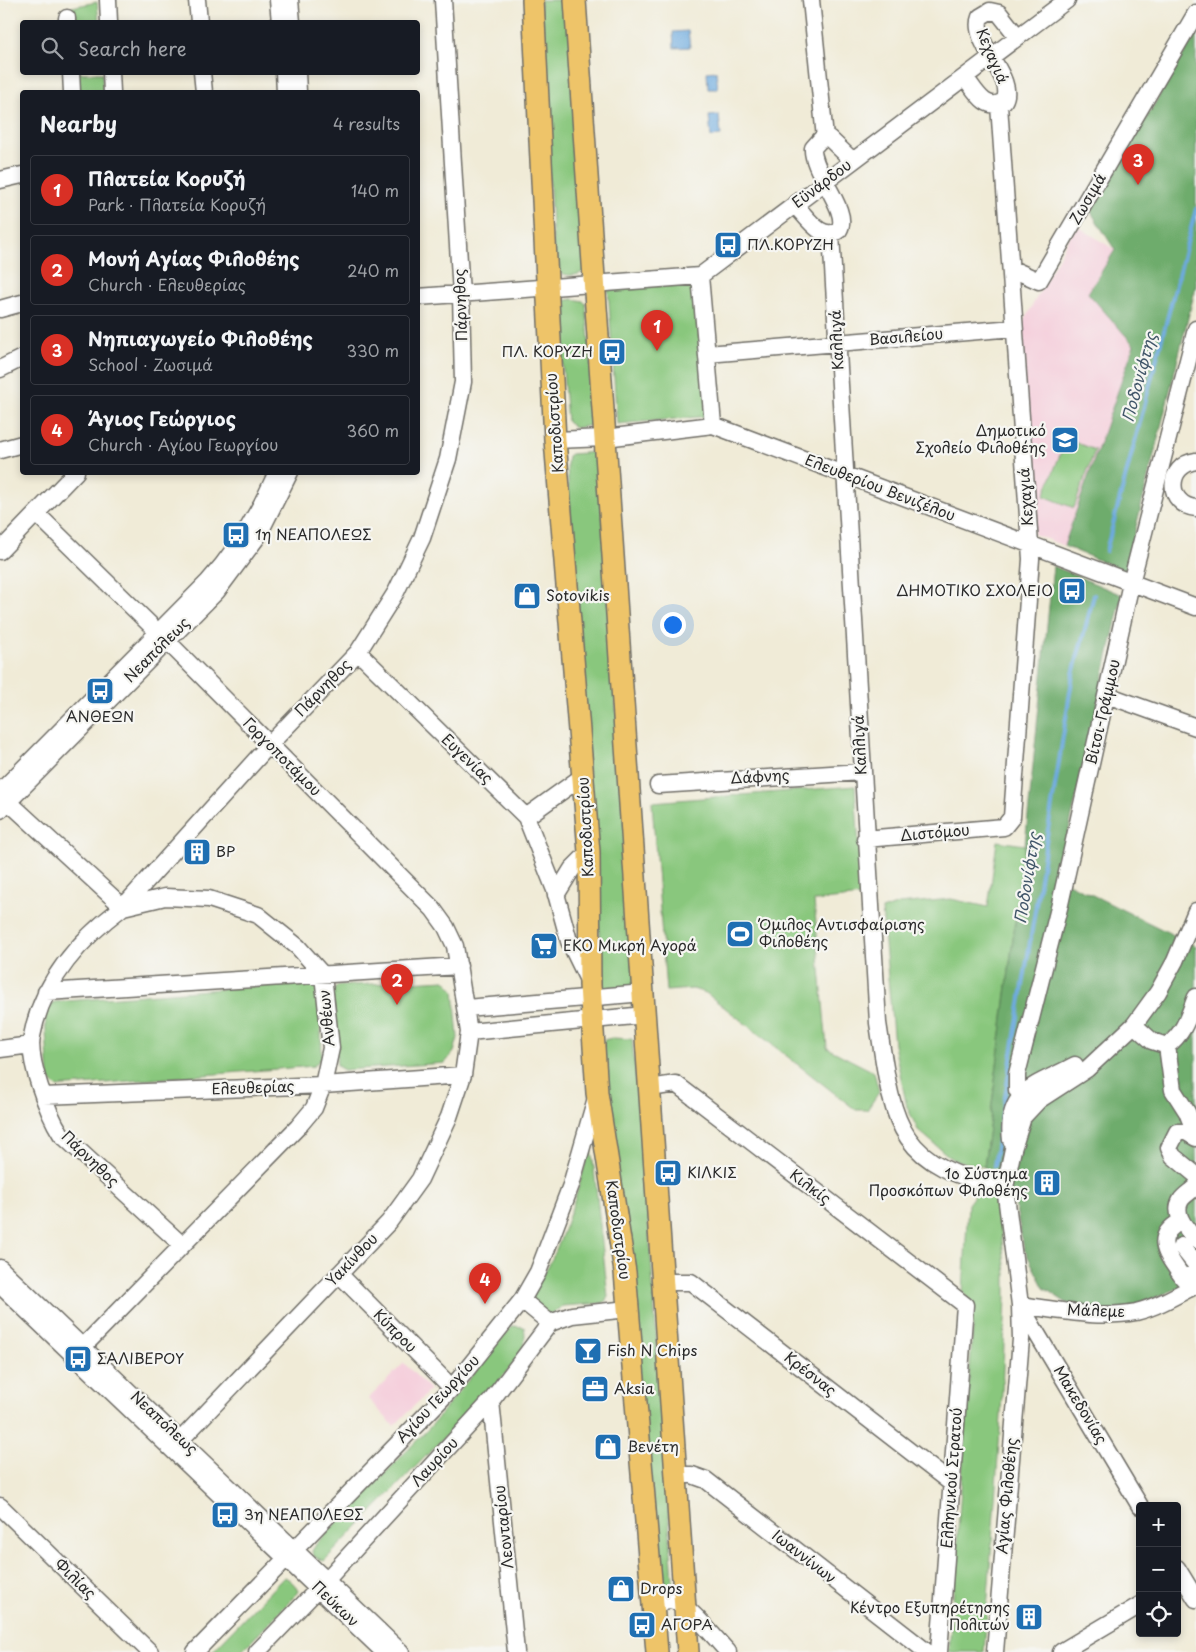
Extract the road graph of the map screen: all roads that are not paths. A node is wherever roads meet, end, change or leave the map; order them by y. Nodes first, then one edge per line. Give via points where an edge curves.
1 (108, 0) edge
2 (197, 0) edge
3 (278, 0) edge
4 (290, 0) edge
5 (443, 0) edge
6 (534, 0) edge
7 (575, 0) edge
8 (811, 0) edge
9 (1067, 0) edge
10 (991, 6) edge
11 (1196, 13) edge
12 (109, 20) edge
13 (199, 20) edge
14 (280, 20) edge
15 (292, 20) edge
16 (1018, 37) junction
17 (992, 57) junction
18 (71, 75) edge
19 (111, 75) edge
20 (202, 75) edge
21 (284, 75) edge
22 (296, 75) edge
23 (965, 77) junction
24 (72, 90) edge
25 (112, 90) edge
26 (204, 90) edge
27 (285, 90) edge
28 (298, 90) edge
29 (999, 105) junction
30 (825, 138) junction
31 (853, 161) junction
32 (20, 175) edge
33 (0, 180) edge
34 (825, 182) junction
35 (795, 205) junction
36 (831, 234) junction
37 (1012, 270) junction
38 (700, 276) junction
39 (595, 284) junction
40 (547, 287) junction
41 (461, 294) junction
42 (420, 297) edge
43 (20, 304) edge
44 (0, 309) edge
45 (1014, 328) junction
46 (1196, 329) edge
47 (838, 343) junction
48 (707, 354) junction
49 (20, 359) edge
50 (0, 369) edge
51 (714, 425) junction
52 (606, 438) junction
53 (555, 440) junction
54 (20, 445) edge
55 (0, 450) edge
56 (1196, 461) edge
57 (844, 474) junction
58 (73, 475) edge
59 (276, 475) edge
60 (289, 475) edge
61 (1166, 478) junction
62 (1196, 508) edge
63 (37, 514) junction
64 (1030, 545) junction
65 (0, 551) edge
66 (1131, 583) junction
67 (1196, 608) edge
68 (162, 636) junction
69 (358, 652) junction
70 (1107, 695) junction
71 (1196, 727) edge
72 (270, 744) junction
73 (862, 772) junction
74 (583, 776) junction
75 (658, 785) dead end
76 (2, 800) edge
77 (526, 817) junction
78 (1004, 827) joint
79 (865, 839) junction
80 (590, 852) junction
81 (556, 895) junction
82 (123, 907) junction
83 (1196, 911) edge
84 (459, 966) junction
85 (323, 975) junction
86 (46, 992) junction
87 (644, 993) junction
88 (1196, 997) edge
89 (591, 1001) junction
90 (466, 1008) junction
91 (645, 1015) junction
92 (1134, 1025) junction
93 (469, 1032) junction
94 (31, 1045) junction
95 (1167, 1046) junction
96 (0, 1049) edge
97 (463, 1075) junction
98 (323, 1085) junction
99 (650, 1088) junction
100 (597, 1093) junction
101 (43, 1096) junction
102 (1025, 1102) junction
103 (1196, 1136) edge
104 (1196, 1175) edge
105 (1196, 1186) edge
106 (1005, 1187) junction
107 (1180, 1221) junction
108 (1196, 1240) edge
109 (182, 1245) junction
110 (1181, 1246) dead end
111 (1196, 1265) edge
112 (0, 1268) edge
113 (1196, 1272) edge
114 (339, 1274) junction
115 (663, 1282) junction
116 (1196, 1285) edge
117 (4, 1288) edge
118 (522, 1300) junction
119 (965, 1305) joint
120 (1020, 1305) junction
121 (628, 1309) junction
122 (550, 1323) junction
123 (1037, 1333) junction
124 (1021, 1340) junction
125 (78, 1352) junction
126 (452, 1388) junction
127 (491, 1401) junction
128 (177, 1444) junction
129 (676, 1475) junction
130 (951, 1483) junction
131 (1138, 1502) edge
132 (0, 1506) edge
133 (291, 1553) junction
134 (1184, 1575) edge
135 (323, 1584) junction
136 (1196, 1599) edge
137 (1136, 1607) edge
138 (685, 1608) junction
139 (653, 1609) junction
140 (995, 1644) edge
141 (150, 1652) edge
142 (195, 1652) edge
143 (257, 1652) edge
144 (384, 1652) edge
145 (401, 1652) edge
146 (516, 1652) edge
147 (657, 1652) edge
148 (688, 1652) edge
149 (728, 1652) edge
150 (927, 1652) edge
151 (939, 1652) edge
152 (1003, 1652) edge
153 (1061, 1652) edge

1 - 12 street
2 - 13 street
3 - 14 street
4 - 15 street
5 - 41 street, Πάρνηθος
6 - 40 main road, Καποδιστρίου
7 - 39 main road
8 - 30 street
9 - 16 street, Εϋνάρδου
10 - 16 street, Κεχαγιά
10 - 17 street, Κεχαγιά via 980,18 978,26
11 - 37 street, Ζωσιμά via 1039,281
16 - 17 street, Εϋνάρδου
17 - 23 street, Εϋνάρδου
17 - 29 street, Κεχαγιά via 1007,93
18 - 24 street
19 - 25 street
20 - 26 street
21 - 27 street
22 - 28 street
23 - 29 street, Κεχαγιά via 984,101 991,106
23 - 31 street, Εϋνάρδου
29 - 37 street, Κεχαγιά
30 - 31 street via 833,140
30 - 34 street, Καλλιγά via 814,144 812,152
31 - 34 street, Εϋνάρδου
32 - 33 street
34 - 35 street, Εϋνάρδου
34 - 36 street, Καλλιγά via 842,222 839,230
35 - 36 street via 822,233
35 - 38 street, Εϋνάρδου
36 - 47 street, Καλλιγά
37 - 45 street, Κεχαγιά
38 - 39 street
38 - 48 street
39 - 40 street
39 - 52 main road
40 - 41 street
40 - 53 main road, Καποδιστρίου
41 - 42 street
41 - 69 street, Πάρνηθος via 463,382 448,459 422,538 396,592
43 - 44 street
45 - 47 street, Βασιλείου
45 - 64 street, Κεχαγιά
46 - 61 street, Βίτσι-Γράμμου
47 - 48 street, Βασιλείου
47 - 57 street, Καλλιγά
48 - 51 street
49 - 50 street
51 - 52 street, Ελευθερίου Βενιζέλου
51 - 57 street, Ελευθερίου Βενιζέλου
52 - 53 street, Ελευθερίου Βενιζέλου
52 - 87 main road
53 - 74 main road, Καποδιστρίου
54 - 55 street
56 - 61 street via 1181,466
57 - 64 street, Ελευθερίου Βενιζέλου
57 - 73 street, Καλλιγά
58 - 63 street
59 - 68 street, Νεαπόλεως via 253,522 230,558
60 - 68 street, Νεαπόλεως via 275,505 239,564 217,591
61 - 62 street via 1180,501
61 - 66 street, Βίτσι-Γράμμου
63 - 65 street
63 - 68 street, Γοργοποτάμου
64 - 66 street, Ελευθερίου Βενιζέλου
64 - 78 street, Κεχαγιά via 1028,621 1013,807 1012,817
66 - 67 street, Ελευθερίου Βενιζέλου
66 - 70 street, Βίτσι-Γράμμου
68 - 72 street, Γοργοποτάμου
68 - 76 street, Νεαπόλεως
69 - 72 street, Πάρνηθος
69 - 77 street, Ευγενίας
70 - 71 street
70 - 102 street, Βίτσι-Γράμμου via 1060,904 1017,1074 1017,1090
72 - 82 street, Πάρνηθος
72 - 84 street, Γοργοποτάμου via 433,909 455,946
73 - 75 street, Δάφνης
73 - 79 street, Καλλιγά
74 - 77 street
74 - 80 main road, Καποδιστρίου
76 - 82 street
77 - 81 street
78 - 79 street, Διστόμου
79 - 106 street, Καλλιγά via 878,1022 890,1101 898,1122 911,1143 939,1167 978,1182
80 - 81 street via 572,869
80 - 89 main road, Καποδιστρίου
81 - 89 street
82 - 85 street, Ανθέων via 165,897 209,899 258,915 298,947
82 - 86 street, Πάρνηθος via 77,949
83 - 92 street via 1175,962
84 - 85 street
84 - 90 street, Γοργοποτάμου
85 - 86 street
85 - 98 street, Ανθέων via 331,1048
86 - 94 street, Πάρνηθος
87 - 89 street
87 - 91 main road
88 - 95 street via 1186,1026
89 - 90 street
89 - 91 street
89 - 93 street
89 - 100 main road, Καποδιστρίου
90 - 93 street, Γοργοποτάμου
91 - 99 main road
92 - 95 street via 1152,1042
92 - 102 street via 1098,1056 1081,1062
93 - 97 street, Υακίνθου
94 - 96 street
94 - 101 street, Πάρνηθος
95 - 103 street via 1173,1090 1187,1112
97 - 98 street, Ελευθερίας
97 - 114 street, Υακίνθου via 449,1117 420,1179 389,1222
98 - 101 street, Ελευθερίας
98 - 109 street, Ανθέων via 314,1108 298,1128
99 - 115 main road
99 - 119 street, Κιλκίς via 676,1084
100 - 118 street, Αγίου Γεωργίου via 571,1185 538,1272
100 - 121 main road, Καποδιστρίου
101 - 109 street, Πάρνηθος via 61,1134
102 - 106 street, Αγίας Φιλοθέης via 1014,1103 1011,1114 1012,1149
103 - 104 street via 1177,1132 1169,1148 1173,1156
105 - 107 street via 1181,1199 1178,1207
106 - 120 street, Αγίας Φιλοθέης
107 - 108 street
107 - 113 street via 1170,1226 1164,1243 1183,1278
109 - 125 street, Ανθέων
110 - 111 street
112 - 117 street, Νεαπόλεως
114 - 126 street, Κύπρου
114 - 128 street, Υακίνθου
115 - 129 main road
115 - 130 street, Κρέσνας via 691,1282
116 - 120 street, Μάλεμε via 1164,1302 1115,1315
117 - 125 street, Νεαπόλεως
118 - 122 street
118 - 126 street, Αγίου Γεωργίου
119 - 130 street, Ελληνικού Στρατού
120 - 123 street, Μακεδονίας
120 - 124 street, Αγίας Φιλοθέης
121 - 122 street via 572,1315
121 - 139 main road, Καποδιστρίου
122 - 127 street, Λαυρίου
123 - 124 street via 1031,1330
123 - 131 street, Μακεδονίας
124 - 140 street, Αγίας Φιλοθέης
125 - 128 street, Νεαπόλεως
126 - 133 street, Αγίου Γεωργίου
127 - 135 street, Λαυρίου
127 - 146 street, Λεονταρίου
128 - 133 street, Νεαπόλεως
129 - 138 main road
129 - 150 street, Ιωαννίνων via 692,1475 706,1480
130 - 151 street, Ελληνικού Στρατού
132 - 141 street, Φιλίας
133 - 135 street, Πεύκων
133 - 142 street, Αγίου Γεωργίου
134 - 136 street
135 - 143 street, Λαυρίου
135 - 144 street, Πεύκων
135 - 145 street, Πεύκων
137 - 153 street
138 - 139 street via 668,1600
138 - 148 main road
138 - 149 street
139 - 147 main road, Καποδιστρίου
140 - 152 street

